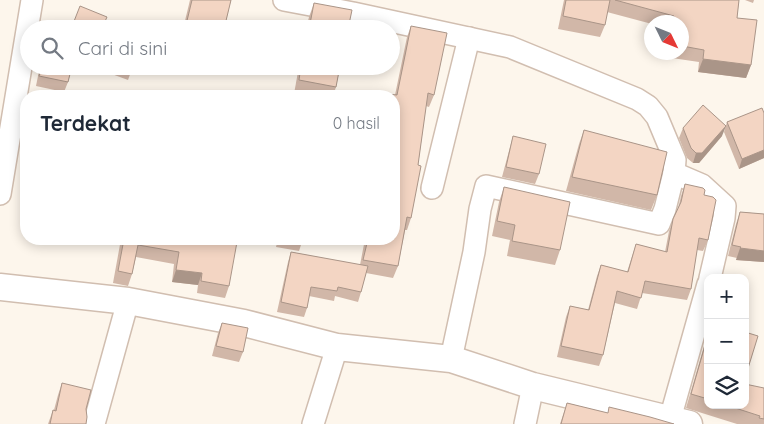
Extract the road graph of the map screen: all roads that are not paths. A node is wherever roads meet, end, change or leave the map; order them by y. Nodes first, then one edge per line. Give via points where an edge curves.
1 (32, 0) edge
2 (284, 0) edge
3 (29, 20) edge
4 (385, 20) edge
5 (400, 23) edge
6 (469, 38) junction
7 (20, 73) edge
8 (674, 173) junction
9 (432, 188) dead end
10 (0, 194) edge
11 (711, 274) edge
12 (0, 287) edge
13 (128, 300) junction
14 (704, 305) edge
15 (337, 347) junction
16 (451, 359) junction
17 (533, 386) junction
18 (682, 422) edge
19 (94, 424) edge
20 (313, 424) edge
21 (525, 424) edge

1 - 3 street
2 - 4 street
5 - 6 street
6 - 8 street via 510,47 638,99 657,118 675,160
6 - 9 street
7 - 10 street
8 - 11 street via 702,185 725,206
8 - 16 street via 658,224 486,186
12 - 13 street
13 - 15 street via 244,323
13 - 19 street
14 - 18 street
15 - 16 street
15 - 20 street
16 - 17 street
17 - 18 street
17 - 21 street

